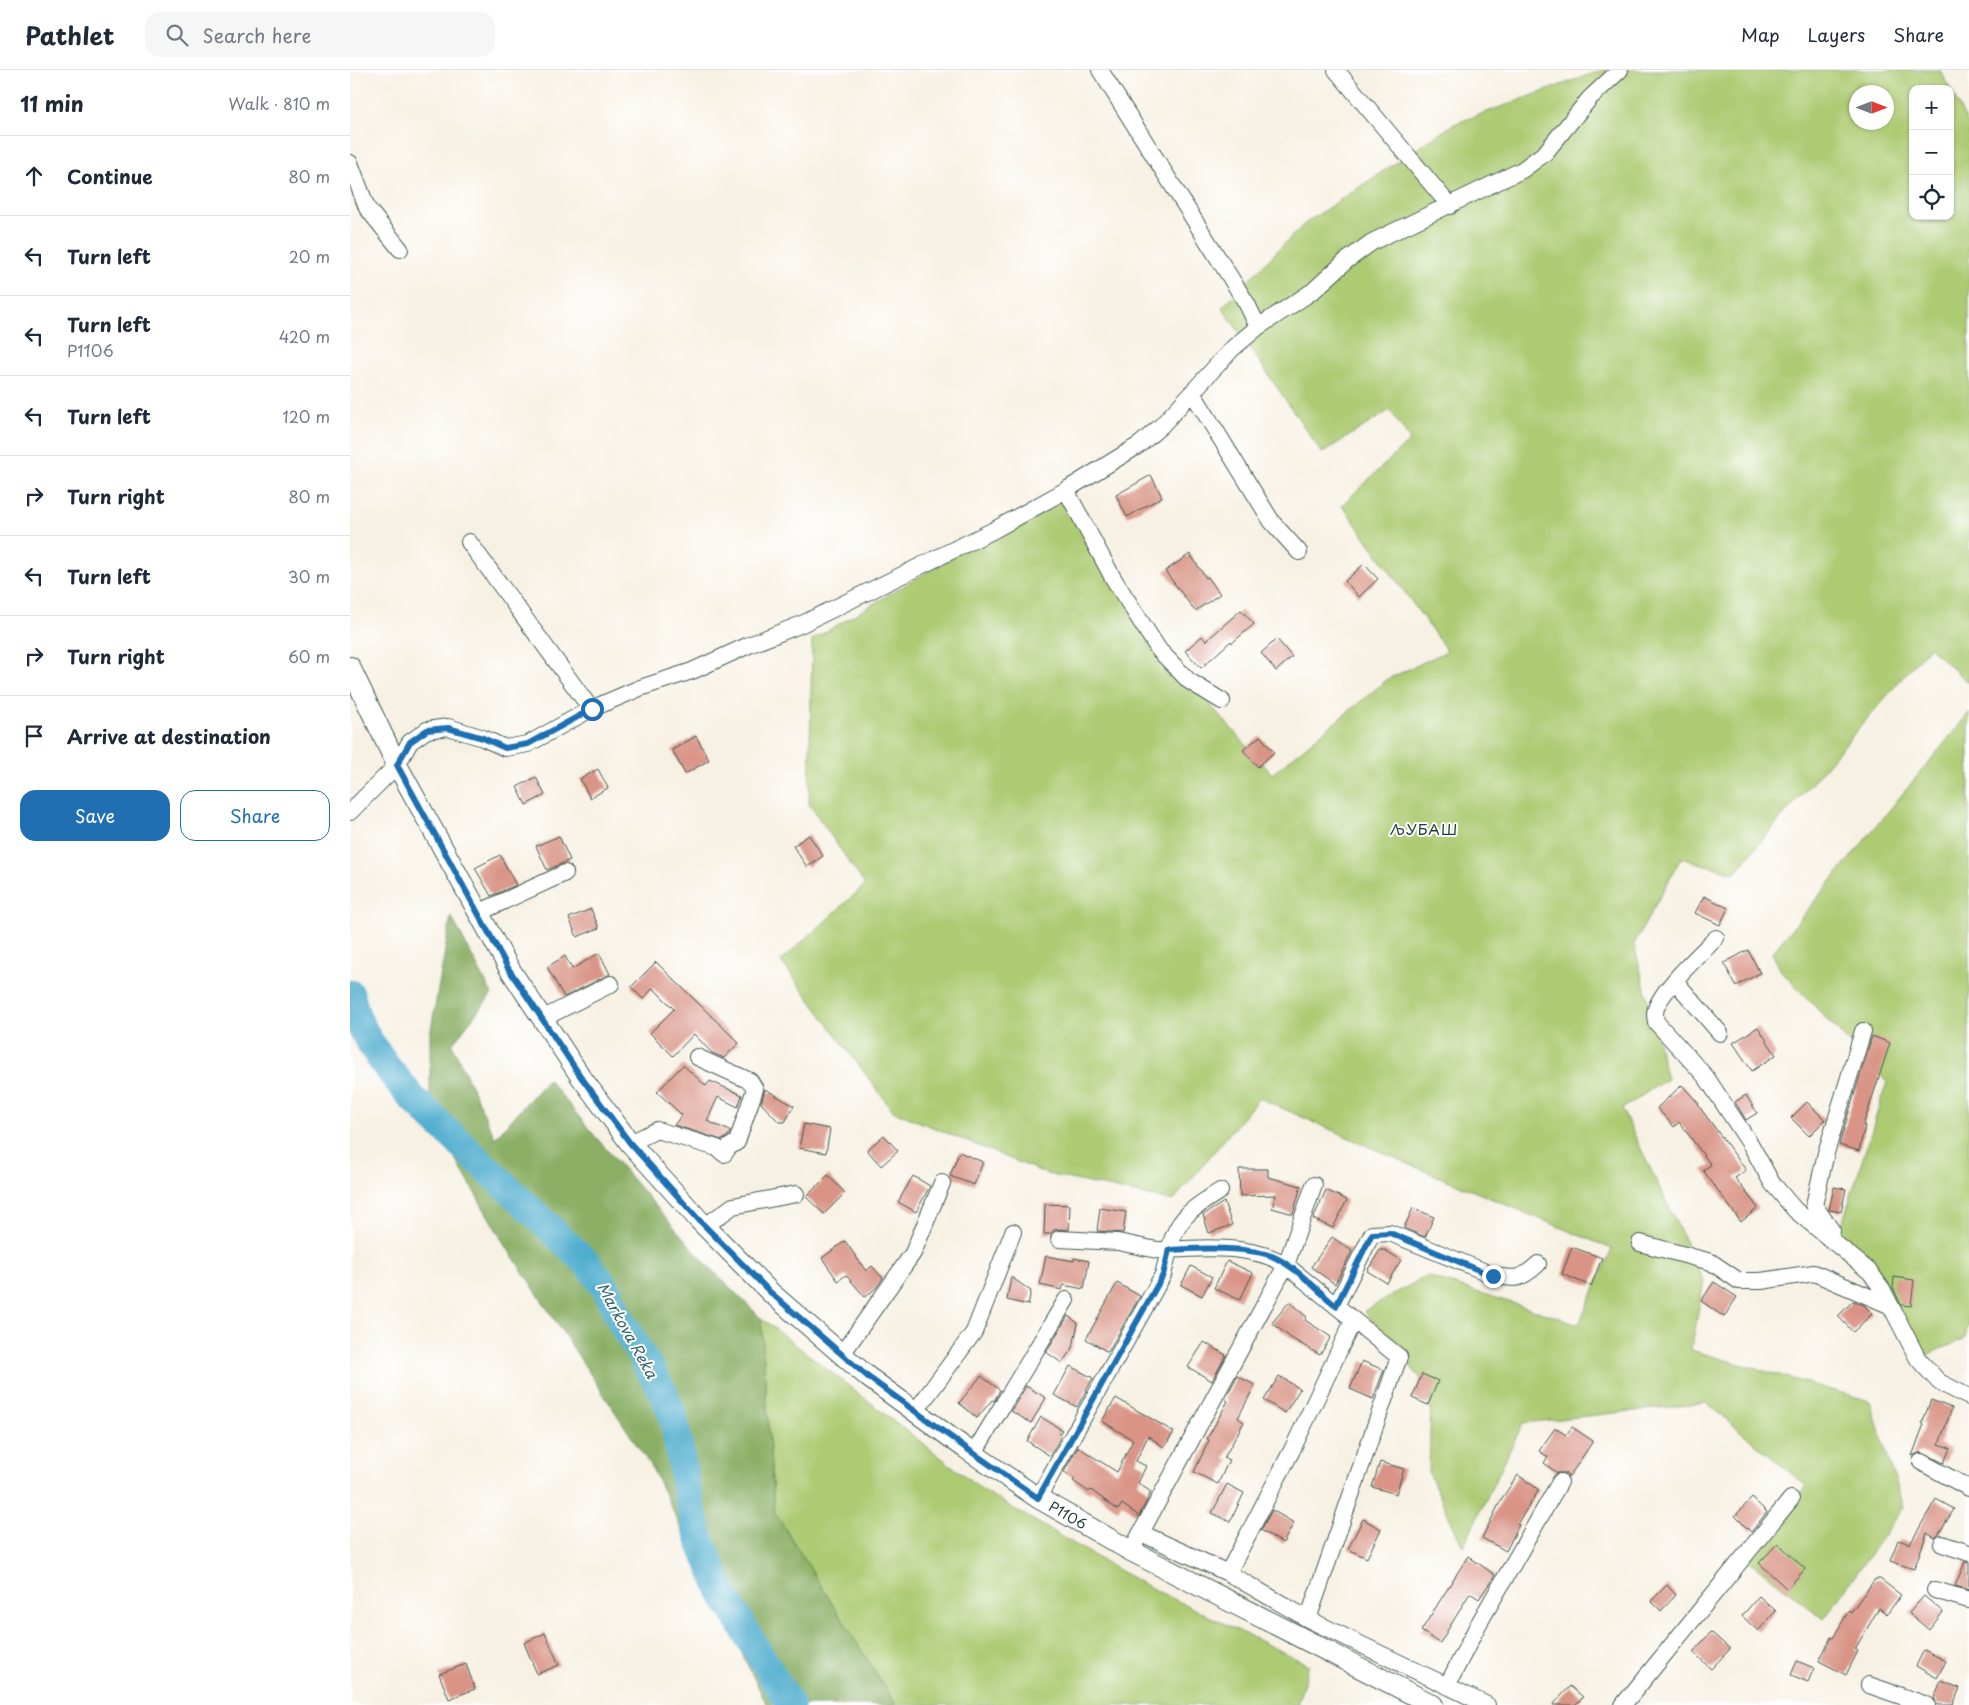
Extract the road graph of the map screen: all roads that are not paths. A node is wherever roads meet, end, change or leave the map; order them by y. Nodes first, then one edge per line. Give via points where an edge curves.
1 (1100, 70) edge
2 (1336, 70) edge
3 (1620, 70) edge
4 (350, 163) edge
5 (1450, 206) junction
6 (400, 249) dead end
7 (1258, 327) junction
8 (1192, 392) junction
9 (1066, 490) junction
10 (469, 542) dead end
11 (1299, 552) dead end
12 (350, 668) edge
13 (1222, 701) dead end
14 (592, 709) junction
15 (397, 765) junction
16 (350, 812) edge
17 (565, 873) dead end
18 (478, 913) junction
19 (1716, 938) dead end
20 (1675, 981) junction
21 (611, 984) dead end
22 (542, 1019) junction
23 (1863, 1031) dead end
24 (1720, 1033) dead end
25 (697, 1057) dead end
26 (630, 1143) junction
27 (942, 1183) dead end
28 (1314, 1186) dead end
29 (1220, 1191) dead end
30 (796, 1194) dead end
31 (705, 1226) junction
32 (1013, 1232) dead end
33 (1059, 1239) dead end
34 (1640, 1242) dead end
35 (1169, 1250) junction
36 (1856, 1259) junction
37 (1286, 1264) junction
38 (1538, 1264) dead end
39 (1066, 1300) dead end
40 (1336, 1306) junction
41 (1891, 1306) junction
42 (1353, 1321) junction
43 (842, 1354) junction
44 (1969, 1397) edge
45 (915, 1412) junction
46 (974, 1454) junction
47 (1921, 1462) dead end
48 (1560, 1482) dead end
49 (1969, 1488) edge
50 (1038, 1498) junction
51 (1791, 1499) dead end
52 (1141, 1532) junction
53 (1942, 1544) dead end
54 (1131, 1551) junction
55 (1969, 1553) edge
56 (1228, 1573) junction
57 (1934, 1590) dead end
58 (1969, 1600) edge
59 (1308, 1619) junction
60 (1869, 1685) dead end
61 (1447, 1686) junction
62 (1433, 1705) edge
63 (1486, 1705) edge
64 (1623, 1705) edge
65 (1927, 1705) edge

1 - 7 street via 1247,304
2 - 5 street
3 - 5 street via 1590,98 1545,153 1522,170
4 - 6 street via 367,208
5 - 7 street via 1372,242 1313,291
7 - 8 street via 1233,348
8 - 9 street via 1139,445
8 - 11 street via 1272,522
9 - 13 street via 1112,578 1159,650 1190,681
9 - 14 street via 994,530 802,624
10 - 14 street
12 - 15 main road, P1106
14 - 15 street via 528,744 505,748 448,728 427,730 410,742
15 - 16 street
15 - 18 main road, P1106
17 - 18 street
18 - 22 main road, P1106 via 508,968
19 - 20 street
20 - 24 street
20 - 36 street via 1658,1005 1654,1014 1656,1022 1706,1077 1752,1145 1772,1182 1795,1210
21 - 22 street
22 - 26 main road, P1106
23 - 36 street via 1826,1153 1814,1205
25 - 26 street via 750,1081 755,1089 737,1142 724,1154 717,1148 658,1130
26 - 31 main road, P1106
27 - 43 street via 913,1253
28 - 37 street
29 - 35 street via 1189,1211 1173,1234
30 - 31 street via 733,1206
31 - 43 main road, P1106 via 770,1292
32 - 45 street via 974,1332
33 - 35 street via 1118,1242
34 - 41 street via 1710,1262 1739,1282 1761,1282 1814,1273
35 - 37 street via 1197,1248 1256,1252
35 - 50 street via 1163,1275
36 - 41 street via 1870,1272
37 - 40 street
37 - 52 street
38 - 40 street via 1518,1279 1508,1279 1493,1276 1390,1233 1372,1234
39 - 46 street
40 - 42 street
41 - 44 street via 1918,1359 1940,1382
42 - 56 street via 1292,1450
42 - 59 street via 1399,1357
43 - 45 main road, P1106
45 - 46 main road, P1106
46 - 50 main road, P1106
47 - 49 street
48 - 61 street
50 - 54 main road, P1106
51 - 64 street
52 - 54 street
52 - 56 street
53 - 55 street
54 - 62 main road, P1106
56 - 59 street
57 - 58 street
59 - 61 street
60 - 65 street
61 - 63 street

